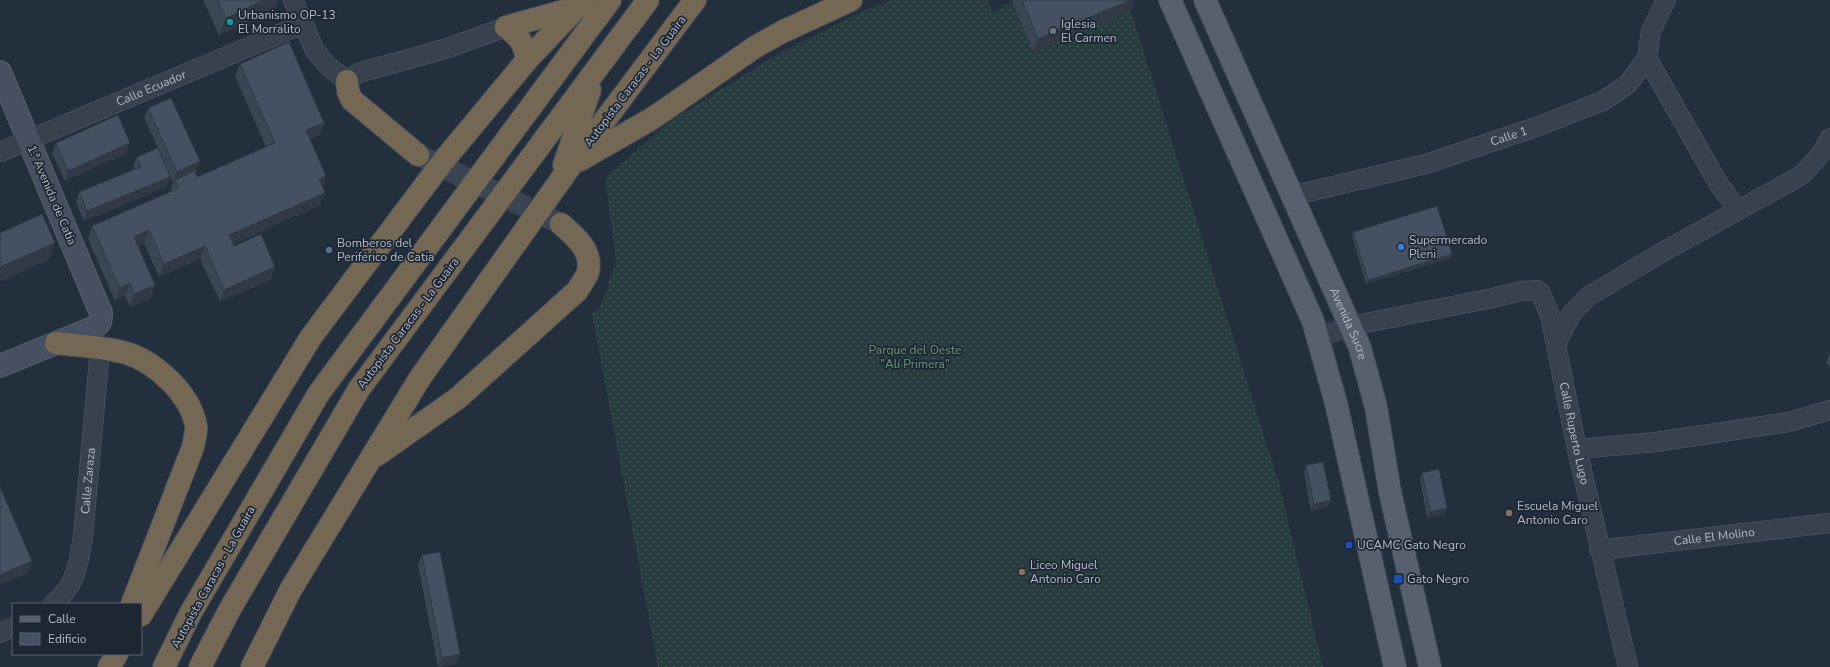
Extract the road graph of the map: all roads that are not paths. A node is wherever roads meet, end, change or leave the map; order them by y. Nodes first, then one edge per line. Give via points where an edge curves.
1 (292, 0) edge
2 (610, 0) edge
3 (648, 0) edge
4 (695, 0) edge
5 (851, 0) edge
6 (1170, 0) edge
7 (1205, 0) edge
8 (1666, 0) edge
9 (581, 3) edge
10 (303, 24) junction
11 (506, 27) junction
12 (1647, 58) junction
13 (527, 60) junction
14 (596, 70) junction
15 (0, 72) edge
16 (347, 81) junction
17 (1830, 138) edge
18 (28, 140) junction
19 (0, 152) edge
20 (418, 154) tunnel mouth
21 (572, 164) junction
22 (558, 185) junction
23 (1292, 196) junction
24 (1738, 210) junction
25 (561, 224) tunnel mouth
26 (1350, 326) junction
27 (1318, 338) junction
28 (56, 343) junction
29 (1556, 344) junction
30 (100, 349) junction
31 (0, 366) edge
32 (1830, 410) edge
33 (1577, 449) junction
34 (369, 460) junction
35 (1830, 523) edge
36 (1599, 550) junction
37 (54, 603) edge
38 (132, 603) edge
39 (142, 613) edge
40 (12, 627) edge
41 (0, 633) edge
42 (113, 655) edge
43 (116, 655) edge
44 (108, 667) edge
45 (164, 667) edge
46 (200, 667) edge
47 (252, 667) edge
48 (1395, 667) edge
49 (1430, 667) edge
50 (1628, 667) edge

1 - 10 street
2 - 45 highway, Autopista Caracas - La Guaira via 319,393 190,614
3 - 14 highway, Autopista Caracas - La Guaira
4 - 21 highway, Autopista Caracas - La Guaira
5 - 21 highway via 755,47 653,118
6 - 27 main road via 1293,274
7 - 23 main road, Avenida Sucre
8 - 12 street, Calle 1 via 1651,31
9 - 11 highway
9 - 13 highway
10 - 16 street via 315,51 329,67
10 - 18 street, Calle Ecuador
11 - 13 highway via 516,34 525,46
11 - 16 street via 445,49 358,73
12 - 23 street, Calle 1 via 1628,84 1603,101 1539,126 1426,164
12 - 24 street via 1718,183
13 - 39 highway via 444,160 311,337
14 - 22 highway
14 - 46 highway, Autopista Caracas - La Guaira via 359,390 230,609
15 - 18 street, 1.ª Avenida de Catia
16 - 20 highway via 352,100
17 - 24 street via 1823,151 1802,175
18 - 19 street, Calle Ecuador
18 - 28 street, 1.ª Avenida de Catia via 101,313 100,324
21 - 22 highway, Autopista Caracas - La Guaira
22 - 34 highway, Autopista Caracas - La Guaira via 420,378
23 - 26 main road, Avenida Sucre
24 - 29 street via 1589,296 1572,313
25 - 34 highway via 579,239 588,256 588,272 577,292 458,398
26 - 27 street
26 - 29 street, Calle Ruperto Lugo via 1536,290 1541,293 1550,315
26 - 49 main road, Avenida Sucre via 1360,348 1373,392 1390,492
27 - 48 main road via 1336,403
28 - 30 highway
28 - 31 street
29 - 33 street, Calle Ruperto Lugo
30 - 37 street, Calle Zaraza via 79,560 67,592
30 - 38 highway via 127,353 149,364 166,377 191,407 197,427 193,447
32 - 33 street via 1789,422 1656,442
33 - 36 street, Calle Ruperto Lugo
34 - 47 highway, Autopista Caracas - La Guaira via 291,589
35 - 36 street, Calle El Molino
36 - 50 street, Calle Ruperto Lugo
40 - 41 street
42 - 44 highway
43 - 44 highway

